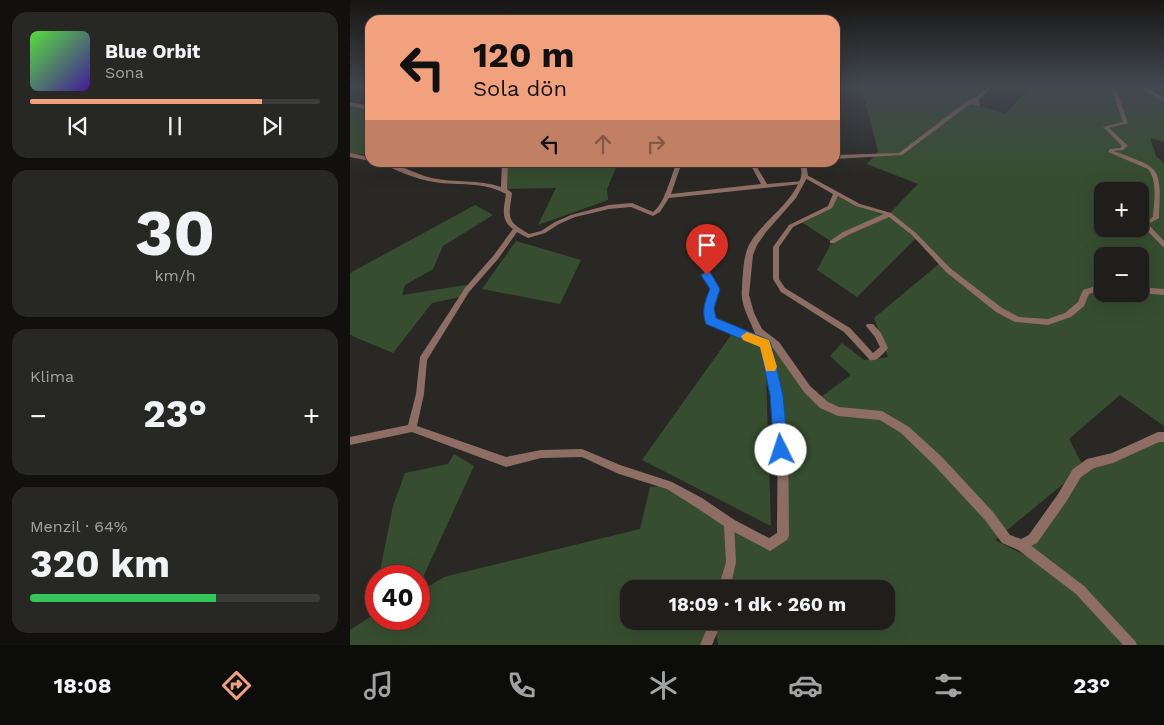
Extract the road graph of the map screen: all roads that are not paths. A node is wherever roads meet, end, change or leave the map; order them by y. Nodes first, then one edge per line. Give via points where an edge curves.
1 (950, 116) edge
2 (1124, 116) edge
3 (350, 155) edge
4 (840, 157) edge
5 (365, 159) edge
6 (396, 167) edge
7 (505, 167) edge
8 (678, 167) edge
9 (754, 167) edge
10 (803, 167) edge
11 (803, 179) junction
12 (765, 186) junction
13 (504, 189) junction
14 (836, 193) junction
15 (667, 196) junction
16 (890, 214) junction
17 (516, 229) junction
18 (832, 242) dead end
19 (1164, 245) edge
20 (707, 272) dead end
21 (1094, 290) edge
22 (1149, 291) edge
23 (1164, 292) edge
24 (870, 326) dead end
25 (759, 331) junction
26 (765, 344) junction
27 (412, 428) junction
28 (1164, 437) edge
29 (350, 441) edge
30 (729, 523) junction
31 (1021, 545) junction
32 (726, 580) edge
33 (712, 630) edge
34 (706, 645) edge
35 (1131, 645) edge

1 - 4 street via 900,154
2 - 19 street via 1126,123 1105,126 1125,146 1111,152 1150,168 1154,173 1156,218 1144,224
3 - 5 street
6 - 13 street via 434,180
7 - 13 street
8 - 15 street
9 - 12 street
10 - 11 street
11 - 12 street
11 - 14 street
11 - 25 street via 793,198 763,230 749,255 745,295
12 - 15 street
13 - 17 street via 509,192 506,218
14 - 16 street via 858,205
14 - 24 street via 830,207 791,226 776,248 776,279 783,290 846,330 873,358 884,348
15 - 17 street via 653,214 624,205 589,211 528,236
16 - 18 street
16 - 21 street via 948,270 999,310 1018,320 1048,322 1068,315 1081,304 1086,292
17 - 27 street via 467,290 424,359
20 - 26 street via 715,289 708,308 710,321
22 - 23 street
25 - 26 street
25 - 31 street via 776,344 807,389 824,405 838,411 882,416 905,430 989,516 1006,539
26 - 30 street via 777,395 783,536 770,545
27 - 29 street
27 - 30 street via 506,462 541,454 582,453 668,485
28 - 31 street via 1113,458 1091,463 1077,473 1033,539
30 - 32 street via 731,562
31 - 35 street via 1080,590
33 - 34 street

